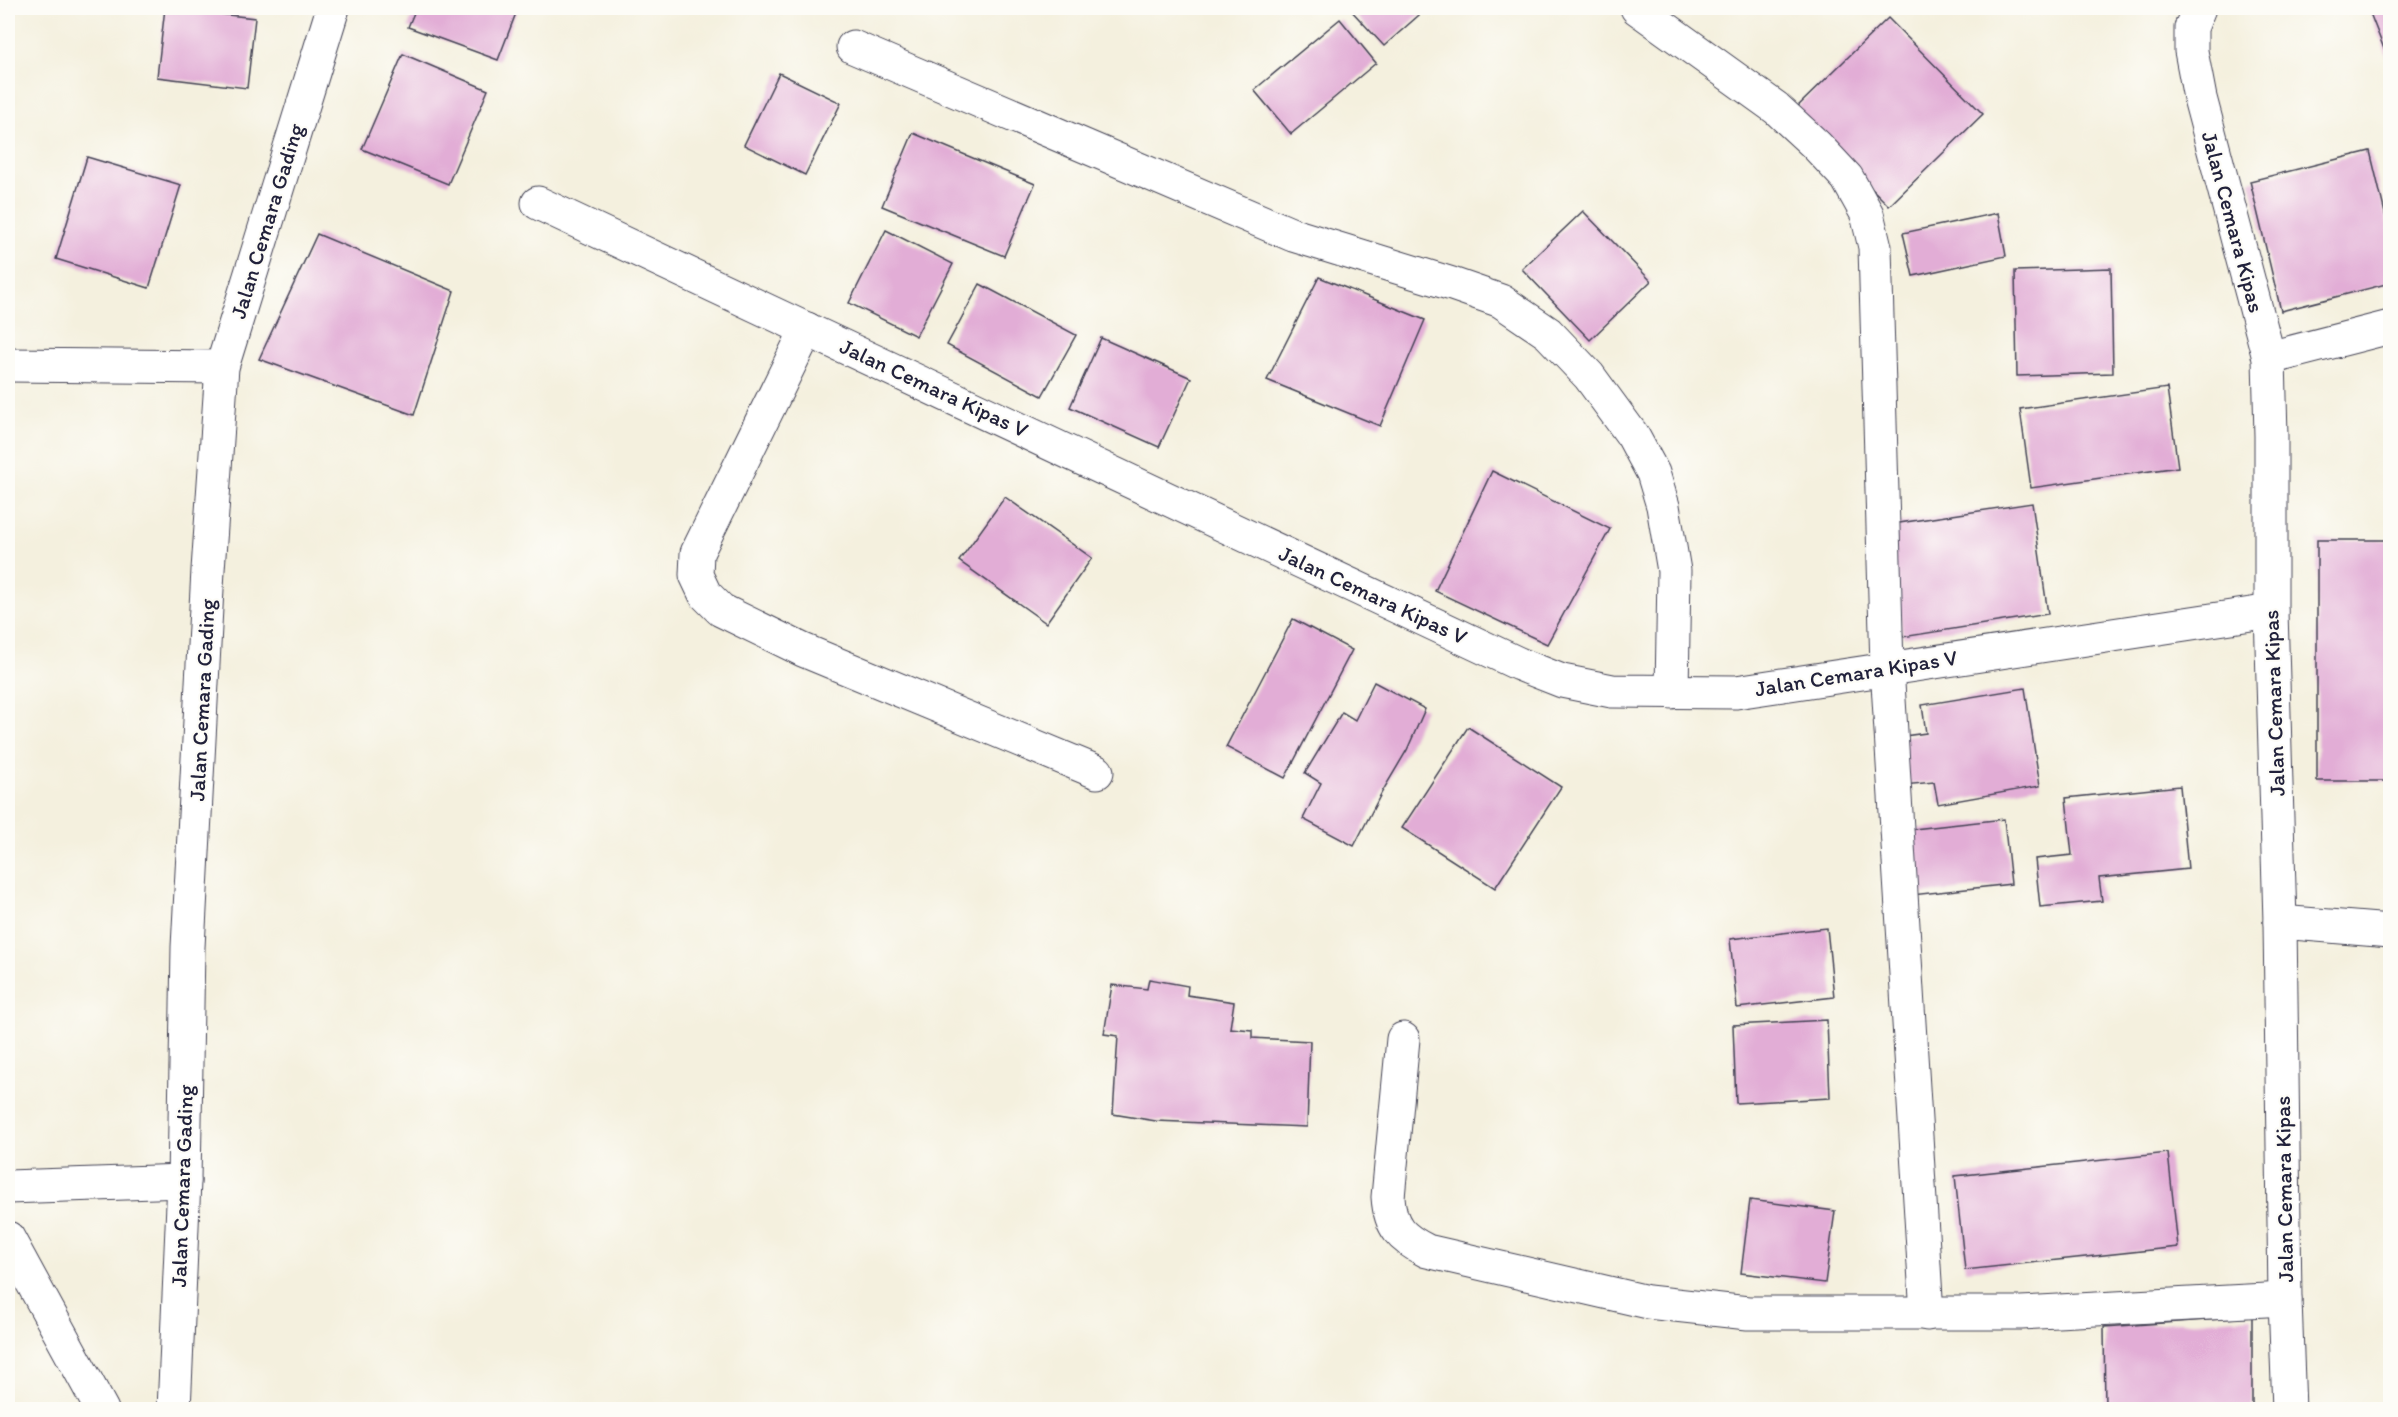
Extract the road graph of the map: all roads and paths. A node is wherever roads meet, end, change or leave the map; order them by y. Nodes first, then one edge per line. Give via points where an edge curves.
1 (333, 8) edge
2 (1637, 8) edge
3 (2199, 8) edge
4 (853, 46) dead end
5 (538, 203) dead end
6 (2391, 327) edge
7 (807, 329) junction
8 (2269, 358) junction
9 (8, 365) edge
10 (222, 367) junction
11 (2271, 611) junction
12 (1887, 668) junction
13 (1672, 692) junction
14 (1097, 772) dead end
15 (2280, 922) junction
16 (2391, 931) edge
17 (1403, 1039) dead end
18 (183, 1181) junction
19 (8, 1186) edge
20 (8, 1238) edge
21 (2285, 1299) junction
22 (1927, 1314) junction
23 (102, 1410) edge
24 (174, 1410) edge
25 (2289, 1410) edge

1 - 10 street, Jalan Cemara Gading
2 - 12 street via 1776,108 1847,178 1867,213 1875,247
3 - 8 street, Jalan Cemara Kipas via 2191,28 2191,51 2200,98
4 - 13 street via 1293,235 1501,302 1548,333 1589,376 1633,436 1653,473 1664,506 1674,571
5 - 7 street, Jalan Cemara Kipas V
6 - 8 street
7 - 13 street, Jalan Cemara Kipas V via 1519,664 1562,681 1612,691
7 - 14 street via 697,553 696,575 705,594 721,610 803,650
8 - 11 street, Jalan Cemara Kipas
9 - 10 street
10 - 18 street, Jalan Cemara Gading via 188,947
11 - 12 street, Jalan Cemara Kipas V
11 - 15 street, Jalan Cemara Kipas
12 - 13 street, Jalan Cemara Kipas V via 1736,692
12 - 22 street
15 - 16 street
15 - 21 street, Jalan Cemara Kipas
17 - 22 street via 1388,1197 1395,1227 1407,1241 1427,1251 1648,1302 1748,1313
18 - 19 street
18 - 24 street, Jalan Cemara Gading
20 - 23 street
21 - 22 street
21 - 25 street, Jalan Cemara Kipas

